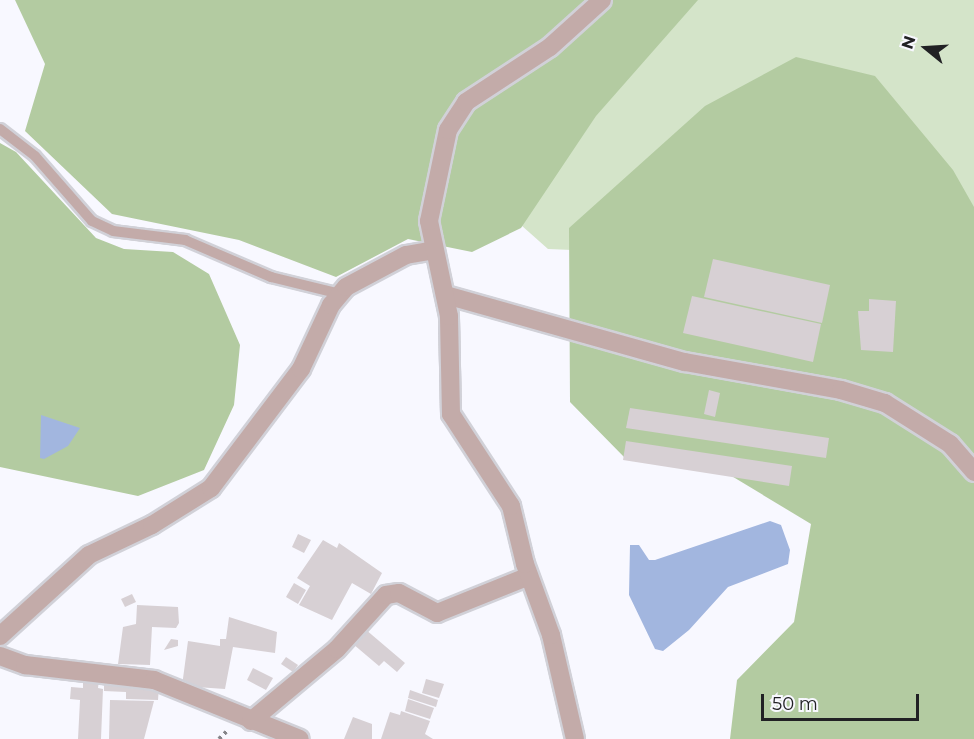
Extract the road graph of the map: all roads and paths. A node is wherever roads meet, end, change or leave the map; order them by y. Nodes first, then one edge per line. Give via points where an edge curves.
1 (602, 0) edge
2 (0, 129) edge
3 (433, 250) junction
4 (340, 294) junction
5 (446, 295) junction
6 (974, 472) edge
7 (529, 576) junction
8 (0, 636) edge
9 (0, 656) edge
10 (251, 721) junction
11 (300, 739) edge
12 (575, 739) edge

1 - 3 street via 550,47 466,102 448,130 429,221
2 - 4 lane via 35,156 92,221 102,226 185,240 271,277
3 - 4 street via 398,259
3 - 5 street
4 - 8 street via 301,369 242,453 211,488 152,525 89,555
5 - 6 street via 685,362 842,390 885,403 950,444
5 - 7 street via 451,414 511,506
7 - 10 street via 436,613 399,593 386,596 337,649
7 - 12 street via 550,635
9 - 10 street via 26,665 154,680
10 - 11 street

